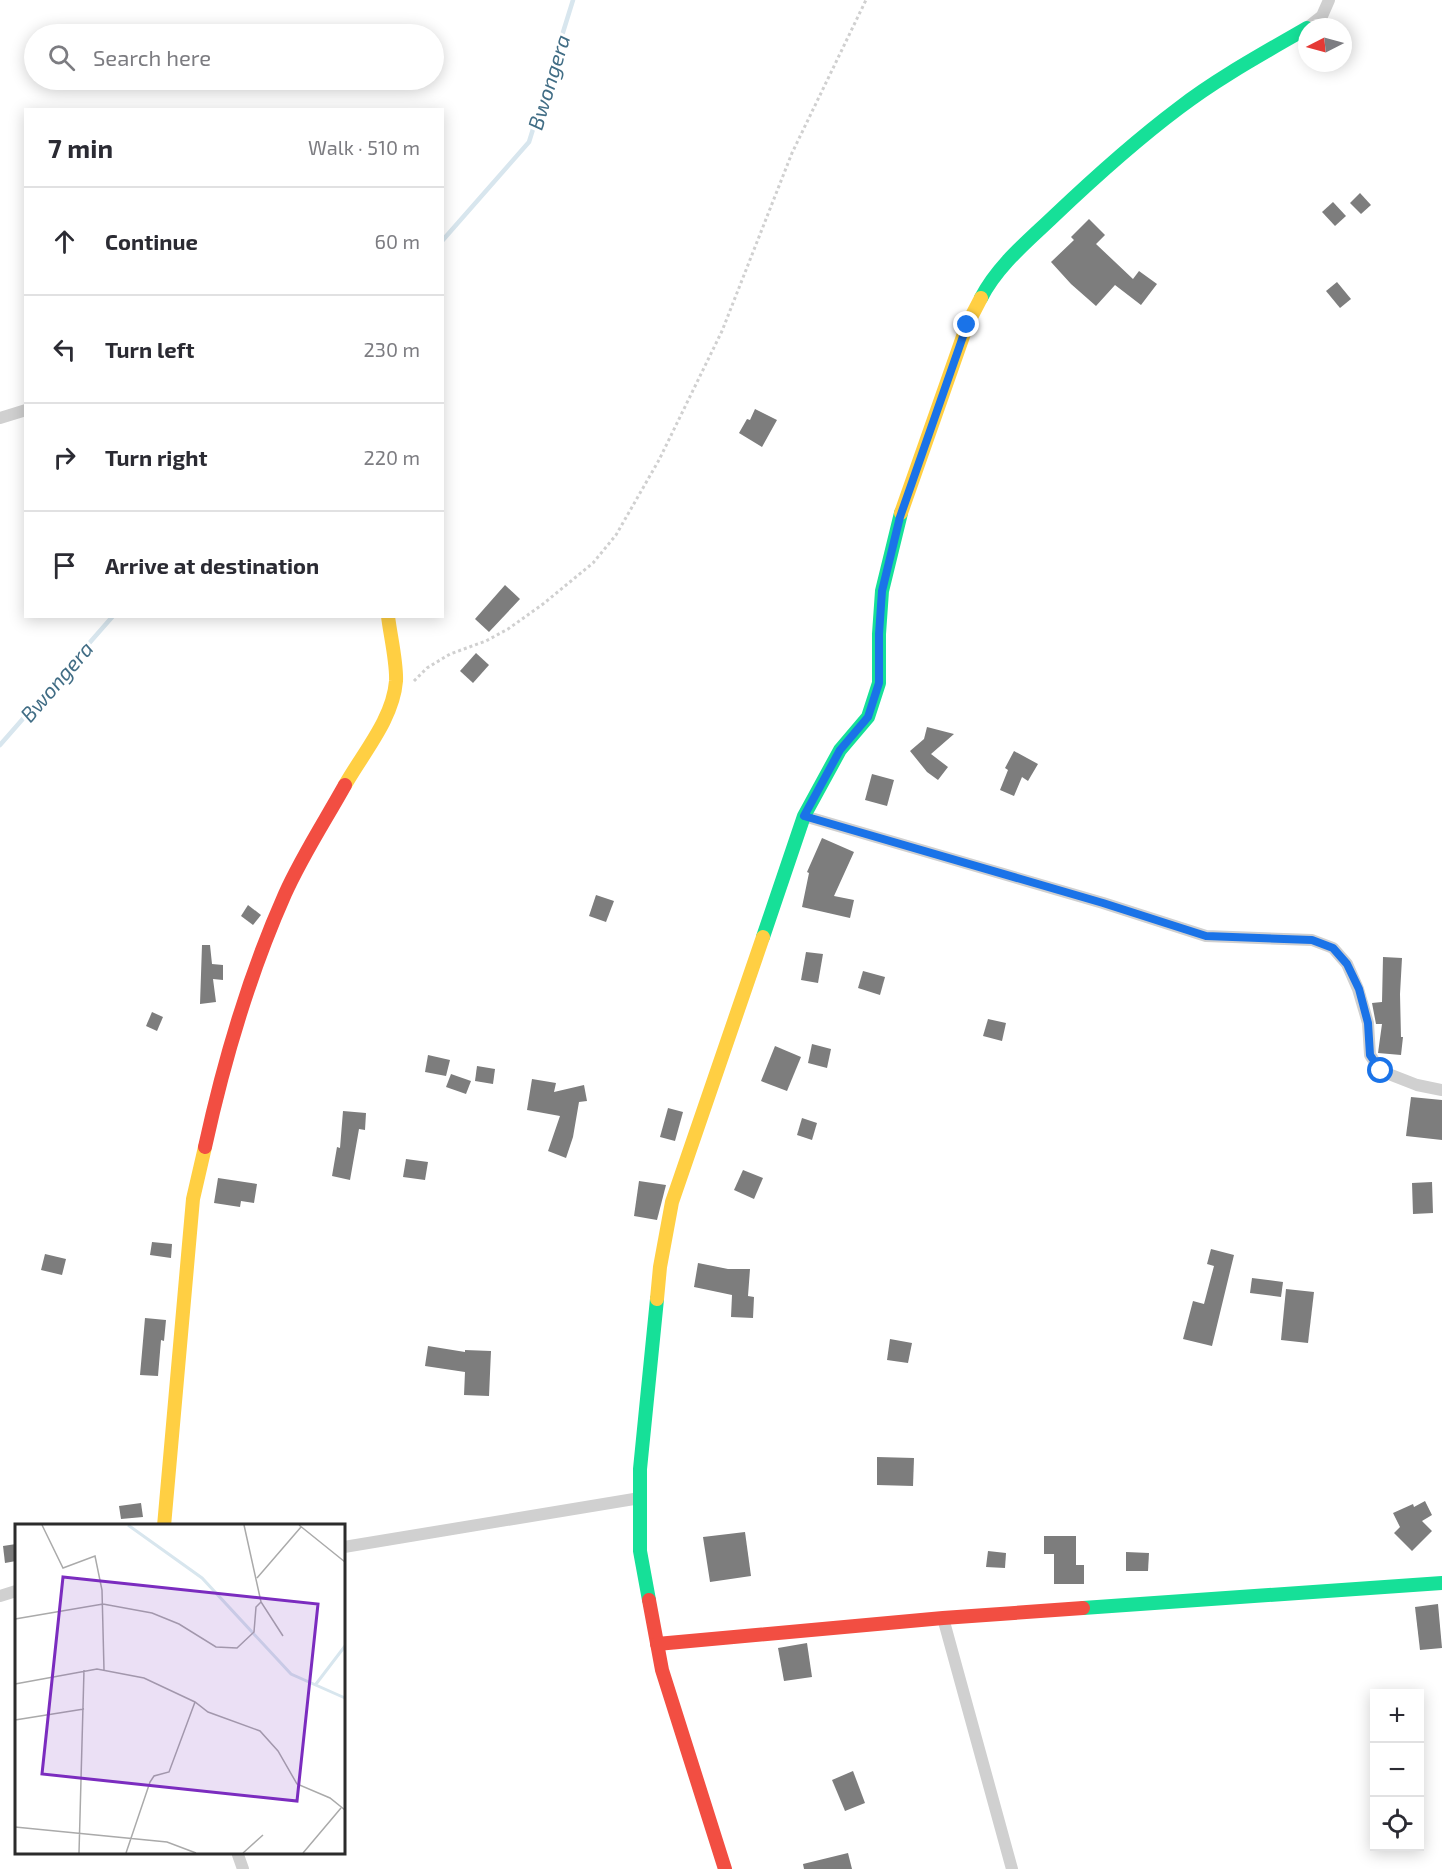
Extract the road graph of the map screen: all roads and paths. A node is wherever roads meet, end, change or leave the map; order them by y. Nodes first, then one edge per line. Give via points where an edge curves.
1 (866, 0) edge
2 (1329, 0) edge
3 (1319, 18) edge
4 (1298, 32) edge
5 (24, 411) edge
6 (0, 418) edge
7 (388, 618) edge
8 (412, 682) dead end
9 (804, 816) junction
10 (1442, 1090) edge
11 (640, 1498) junction
12 (164, 1524) edge
13 (345, 1547) edge
14 (1442, 1583) edge
15 (15, 1591) edge
16 (0, 1596) edge
17 (943, 1618) junction
18 (657, 1644) junction
19 (238, 1854) edge
20 (243, 1869) edge
21 (725, 1869) edge
22 (1012, 1869) edge

1 - 8 path via 792,153 722,331 659,460 616,535 593,563 543,604 486,641 450,654
2 - 3 street
4 - 9 street via 1180,107 1098,174 990,282 967,325 900,517 882,591 879,683 868,717 840,750
5 - 6 street
7 - 12 street via 396,680 391,703 286,892 246,991 219,1084 193,1199
9 - 10 street via 1206,936 1312,940 1333,948 1347,964 1359,989 1368,1023 1370,1055 1381,1071
9 - 11 street via 672,1202 660,1267
11 - 13 street
11 - 18 street via 640,1551
14 - 17 street
15 - 16 street
17 - 18 street
17 - 22 street
18 - 21 street
19 - 20 street

